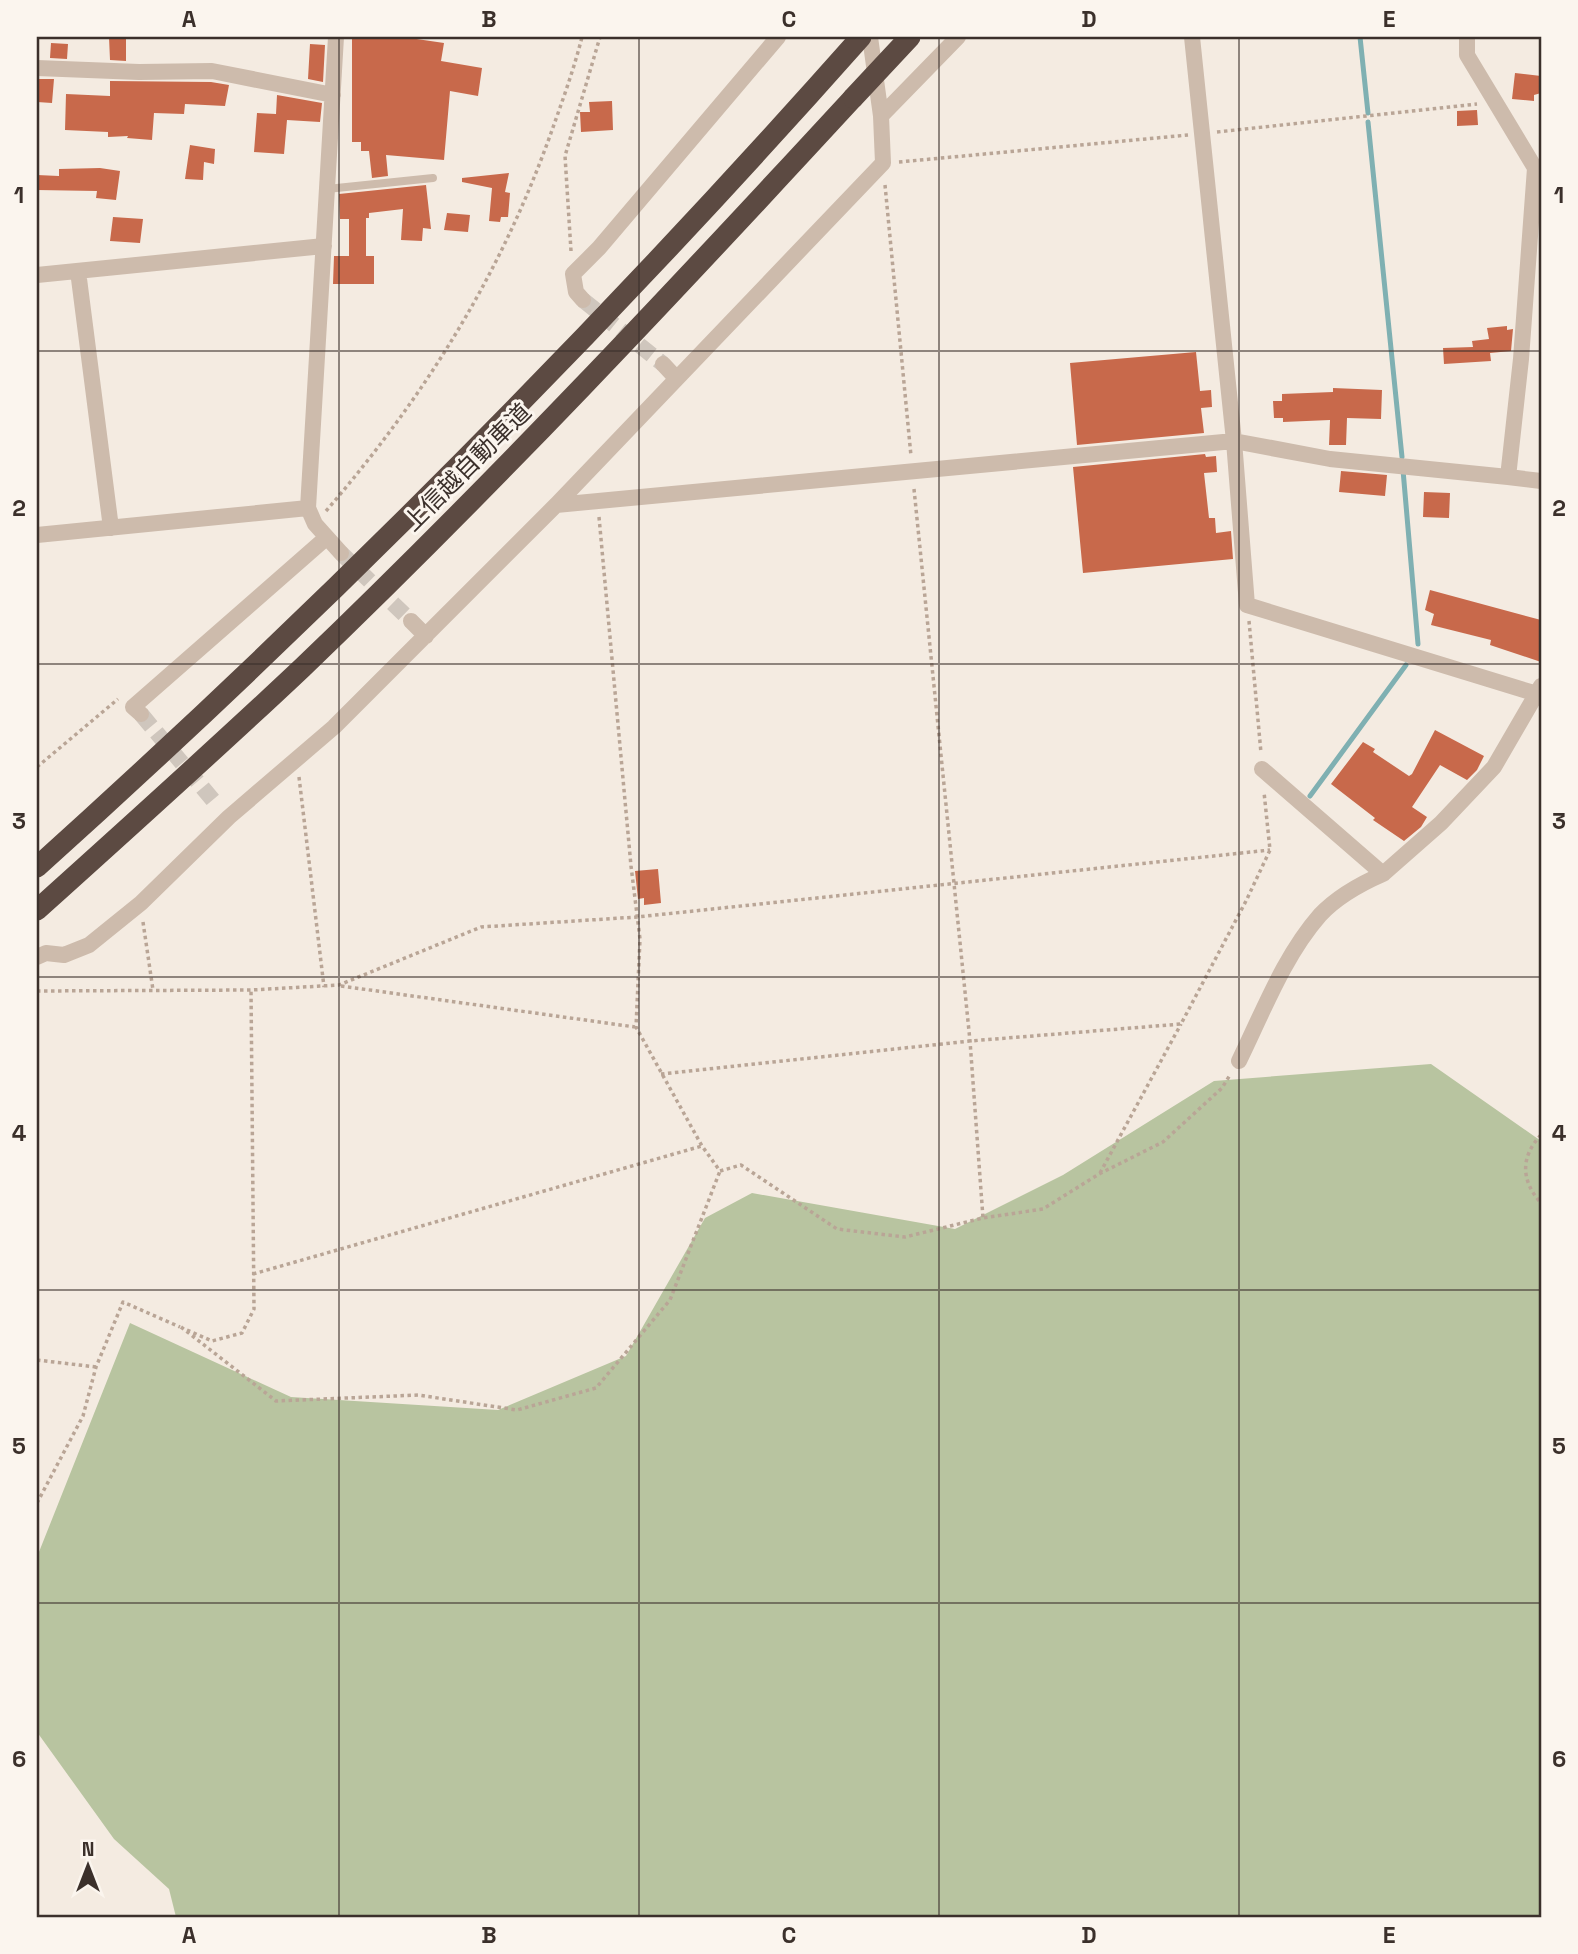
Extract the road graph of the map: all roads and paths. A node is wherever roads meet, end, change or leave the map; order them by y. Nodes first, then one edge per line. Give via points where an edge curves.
1 (336, 37) edge
2 (582, 37) edge
3 (600, 37) edge
4 (778, 37) edge
5 (861, 37) edge
6 (870, 37) edge
7 (910, 37) edge
8 (958, 37) edge
9 (1192, 37) edge
10 (1467, 37) edge
11 (37, 68) edge
12 (333, 96) junction
13 (881, 116) junction
14 (883, 163) junction
15 (433, 178) dead end
16 (327, 189) junction
17 (324, 246) junction
18 (78, 271) junction
19 (37, 275) edge
20 (573, 275) junction
21 (583, 300) tunnel mouth
22 (663, 364) tunnel mouth
23 (676, 378) junction
24 (1234, 441) junction
25 (912, 471) junction
26 (1507, 477) junction
27 (1541, 481) edge
28 (596, 501) junction
29 (556, 505) junction
30 (308, 508) junction
31 (314, 524) junction
32 (111, 528) junction
33 (37, 535) edge
34 (326, 538) junction
35 (341, 553) tunnel mouth
36 (1247, 605) junction
37 (411, 621) tunnel mouth
38 (426, 636) junction
39 (1539, 690) edge
40 (126, 693) dead end
41 (141, 714) dead end
42 (297, 760) junction
43 (37, 767) edge
44 (1262, 769) junction
45 (217, 805) tunnel mouth
46 (229, 817) junction
47 (1270, 850) junction
48 (37, 867) edge
49 (1383, 874) junction
50 (953, 884) junction
51 (141, 903) junction
52 (37, 910) edge
53 (637, 917) junction
54 (37, 957) edge
55 (339, 985) junction
56 (324, 987) junction
57 (153, 990) junction
58 (251, 990) junction
59 (37, 991) edge
60 (1181, 1024) junction
61 (636, 1027) junction
62 (970, 1041) junction
63 (1239, 1061) joint
64 (661, 1074) junction
65 (1541, 1135) edge
66 (702, 1146) junction
67 (720, 1171) junction
68 (1099, 1174) junction
69 (1541, 1203) edge
70 (983, 1218) junction
71 (253, 1274) junction
72 (180, 1327) junction
73 (37, 1360) edge
74 (96, 1367) junction
75 (37, 1503) edge

1 - 12 street
2 - 31 path via 544,154 482,289 405,414
3 - 20 path via 565,156
4 - 20 street
5 - 48 highway, 上信越自動車道 via 652,268 460,465 277,646
6 - 13 street
7 - 52 highway, 上信越自動車道, bridge via 596,373 389,582
8 - 13 street
9 - 24 street
10 - 26 street via 1467,55 1535,168
11 - 12 street via 212,71
12 - 16 street
13 - 14 street
14 - 23 street
14 - 25 path
15 - 16 lane
16 - 17 street
17 - 18 street
17 - 30 street
18 - 19 street
18 - 32 street
20 - 21 street via 576,292
22 - 23 street
23 - 29 street
24 - 25 street
24 - 26 street via 1329,459
24 - 36 street
25 - 28 street
25 - 50 path
26 - 27 street
28 - 29 street
28 - 53 path
29 - 38 street
30 - 31 street
30 - 32 street
31 - 34 street
32 - 33 street
34 - 35 street
34 - 41 street via 133,707
36 - 39 street
36 - 44 path
37 - 38 street
38 - 42 street
39 - 49 street via 1493,767
40 - 43 path
42 - 46 street
42 - 56 path
44 - 47 path
44 - 49 street
45 - 46 street
46 - 51 street
47 - 50 path
47 - 60 path
49 - 63 street via 1357,886 1322,914 1297,945
50 - 53 path
50 - 62 path
51 - 54 street via 89,945 64,955
51 - 57 path
53 - 55 path via 481,928
53 - 61 path
55 - 56 path
55 - 61 path
56 - 58 path
57 - 58 path
57 - 59 path
58 - 71 path
60 - 62 path
60 - 68 path
61 - 64 path
62 - 64 path
62 - 70 path
63 - 68 path via 1222,1088 1163,1142
64 - 66 path
65 - 69 path via 1526,1159 1531,1192
66 - 67 path
66 - 71 path
67 - 70 path via 741,1165 837,1229 905,1237
67 - 72 path via 670,1300 596,1388 517,1410 418,1395 276,1401
68 - 70 path via 1043,1209
71 - 72 path via 254,1309 242,1332 212,1341
72 - 74 path via 123,1302
73 - 74 path
74 - 75 path via 83,1416

